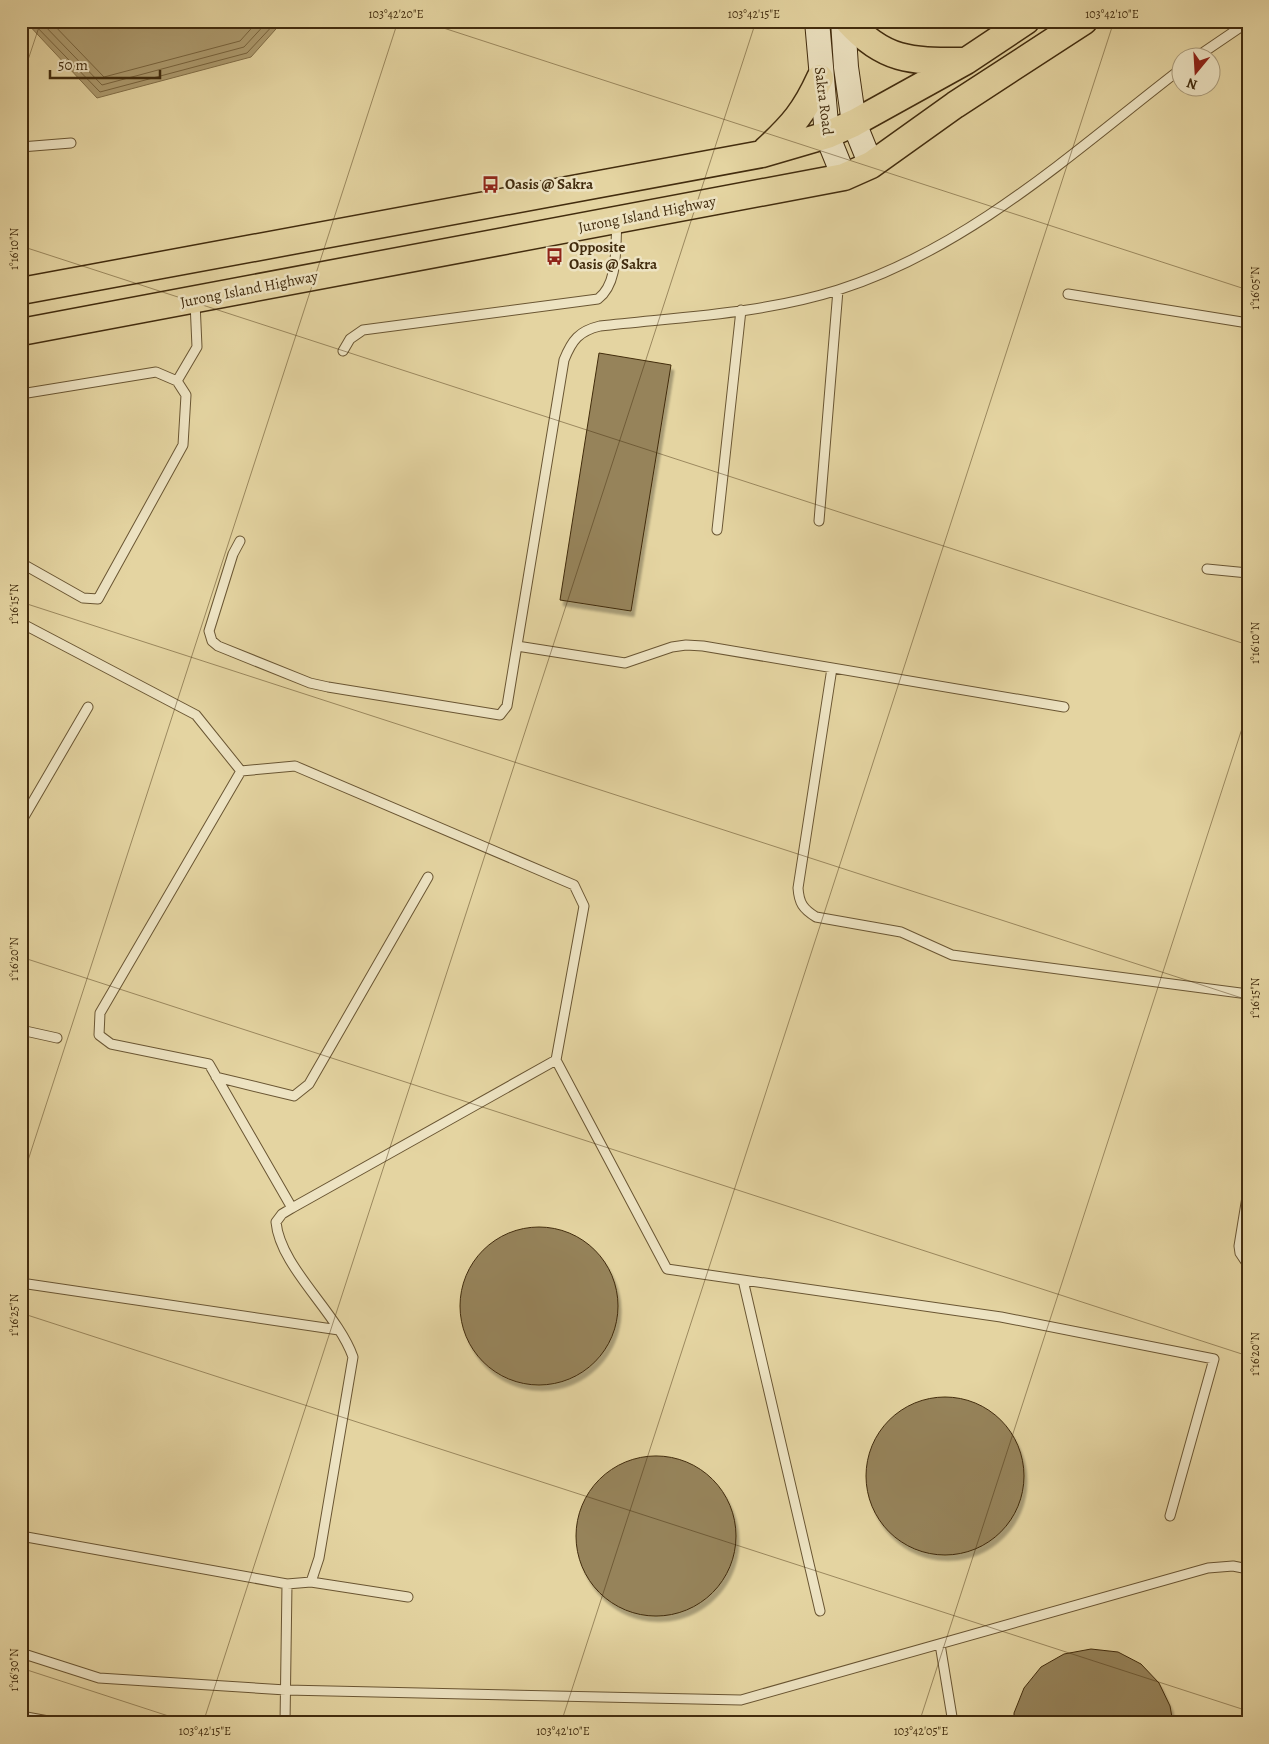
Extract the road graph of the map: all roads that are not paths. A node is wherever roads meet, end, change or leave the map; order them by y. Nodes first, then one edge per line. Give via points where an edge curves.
1 (817, 21) edge
2 (843, 21) edge
3 (848, 21) edge
4 (1026, 21) edge
5 (1084, 21) edge
6 (1248, 22) edge
7 (1210, 48) edge
8 (966, 61) junction
9 (1172, 76) edge
10 (820, 78) junction
11 (854, 123) junction
12 (827, 135) junction
13 (71, 143) dead end
14 (21, 147) edge
15 (762, 154) junction
16 (871, 165) junction
17 (844, 177) junction
18 (617, 220) junction
19 (838, 290) junction
20 (21, 291) edge
21 (1068, 294) dead end
22 (195, 299) junction
23 (741, 310) junction
24 (1248, 323) edge
25 (21, 332) edge
26 (343, 351) dead end
27 (177, 382) junction
28 (21, 394) edge
29 (819, 521) dead end
30 (718, 530) dead end
31 (240, 542) dead end
32 (21, 563) edge
33 (1206, 568) dead end
34 (1248, 573) edge
35 (21, 622) edge
36 (517, 646) junction
37 (832, 668) junction
38 (1064, 707) dead end
39 (88, 708) dead end
40 (241, 771) junction
41 (21, 822) edge
42 (428, 877) dead end
43 (1248, 994) edge
44 (21, 1030) edge
45 (57, 1038) dead end
46 (556, 1060) junction
47 (216, 1077) junction
48 (1248, 1191) edge
49 (292, 1208) junction
50 (1248, 1265) edge
51 (743, 1280) junction
52 (21, 1283) edge
53 (339, 1330) junction
54 (1170, 1516) dead end
55 (21, 1536) edge
56 (1248, 1569) edge
57 (311, 1582) junction
58 (288, 1584) junction
59 (408, 1597) dead end
60 (820, 1611) dead end
61 (940, 1644) junction
62 (21, 1653) edge
63 (286, 1690) junction
64 (21, 1716) edge
65 (59, 1723) edge
66 (285, 1723) edge
67 (379, 1723) edge
68 (438, 1723) edge
69 (953, 1723) edge

1 - 10 street, Sakra Road
2 - 11 street, Sakra Road
3 - 8 main road via 860,35 887,53 913,61
4 - 8 main road
5 - 16 main road, Jurong Island Highway via 955,105
6 - 7 lane
8 - 11 main road
9 - 19 lane via 968,230 903,265
10 - 12 street, Sakra Road
10 - 15 main road via 796,122
11 - 12 main road
11 - 16 street, Sakra Road
12 - 15 main road
12 - 17 street, Sakra Road
13 - 14 lane
15 - 20 main road
16 - 17 main road, Jurong Island Highway
17 - 18 main road, Jurong Island Highway
18 - 22 main road, Jurong Island Highway
18 - 26 lane via 611,283 598,299 363,330 350,339
19 - 23 lane
19 - 29 lane
21 - 24 lane
22 - 25 main road, Jurong Island Highway
22 - 27 lane via 197,346
23 - 30 lane
23 - 36 lane via 600,326 583,331 570,344 564,360
27 - 28 lane via 156,372
27 - 32 lane via 186,395 183,445 102,595 98,599 83,598
31 - 36 lane via 233,554 209,636 218,646 310,683 500,715 507,706
33 - 34 lane
35 - 40 lane via 196,715
36 - 37 lane via 625,663 686,645
37 - 38 lane
37 - 43 lane via 798,888 801,905 808,912 816,917 901,932 952,955
39 - 41 lane
40 - 46 lane via 295,766 574,884 584,906
40 - 47 lane via 100,1013 99,1035 111,1044 209,1064
42 - 47 lane via 309,1084 294,1096
44 - 45 lane
46 - 49 lane
46 - 51 lane via 667,1269
47 - 49 lane
48 - 50 lane via 1238,1246
49 - 53 lane via 276,1222 277,1236
51 - 54 lane via 1001,1317 1214,1358
51 - 60 lane
52 - 53 lane
53 - 57 lane via 350,1350 353,1365 319,1558
55 - 58 lane
56 - 61 lane via 1232,1566 1208,1568
57 - 58 lane
57 - 59 lane
58 - 63 lane
61 - 63 lane via 741,1700
61 - 69 lane
62 - 63 lane via 100,1678
63 - 66 lane
64 - 65 lane
67 - 68 lane

